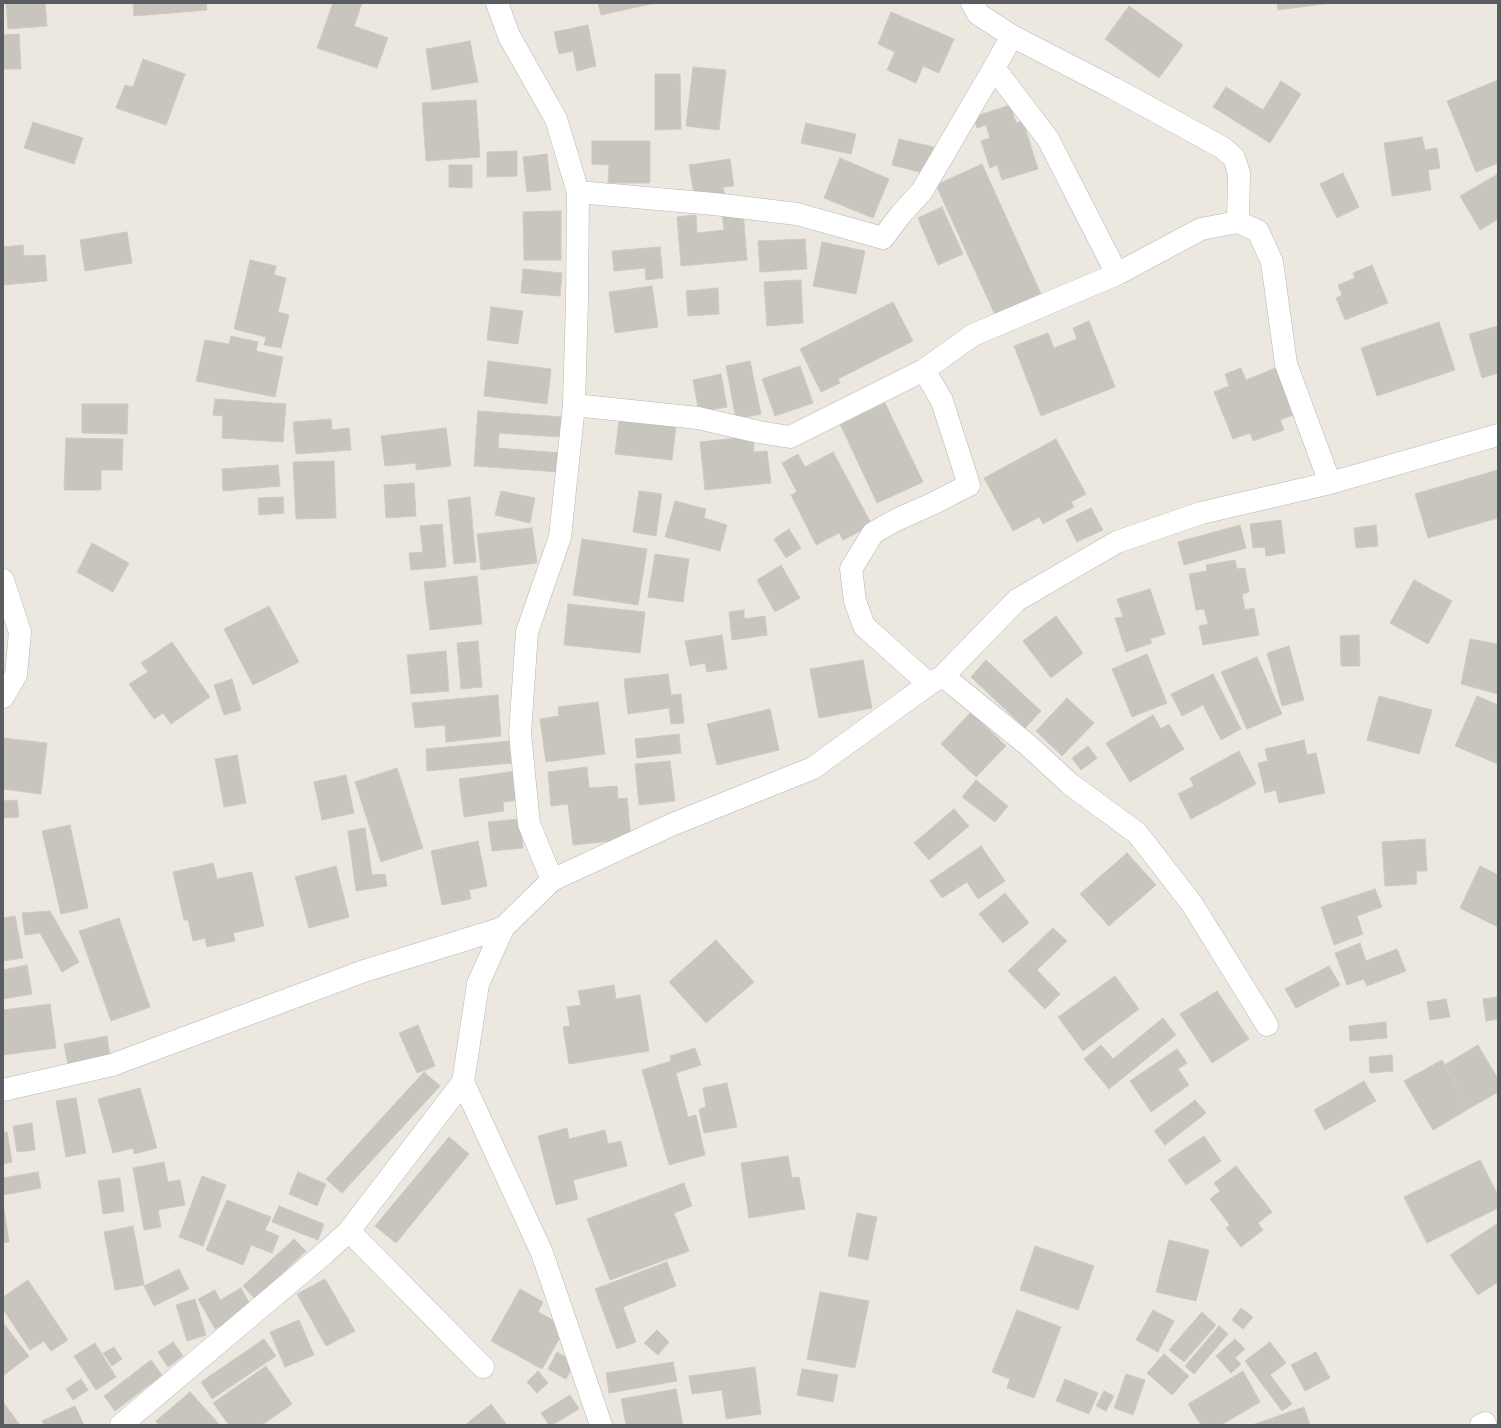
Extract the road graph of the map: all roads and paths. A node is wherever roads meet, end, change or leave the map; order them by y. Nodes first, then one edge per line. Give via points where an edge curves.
1 (497, 3) edge
2 (972, 3) edge
3 (1012, 36) junction
4 (994, 68) junction
5 (578, 192) junction
6 (1238, 222) junction
7 (1117, 274) junction
8 (924, 370) junction
9 (574, 405) junction
10 (1498, 435) edge
11 (1330, 483) junction
12 (3, 580) edge
13 (936, 680) junction
14 (3, 697) edge
15 (552, 880) junction
16 (503, 928) junction
17 (1267, 1025) dead end
18 (463, 1082) junction
19 (3, 1090) edge
20 (349, 1231) junction
21 (483, 1367) dead end
22 (121, 1425) edge
23 (601, 1425) edge

1 - 5 street via 509,36 556,119
2 - 3 street via 978,14
3 - 4 street
3 - 6 street via 1222,148 1234,158 1239,173
4 - 5 street via 922,191 883,238 797,214
4 - 7 street via 1048,139
5 - 9 street
6 - 7 street via 1201,228
6 - 11 street via 1258,231 1272,262 1286,364
7 - 8 street via 973,335
8 - 9 street via 790,437 698,418
8 - 13 street via 942,401 970,485 873,533 851,569 855,601 864,626
9 - 15 street via 560,537 527,632 520,734 528,824
10 - 11 street
11 - 13 street via 1201,513 1116,542 1017,600
12 - 14 street via 20,632 16,675
13 - 15 street via 813,768 671,825
13 - 17 street via 1030,746 1070,784 1137,833 1192,904
15 - 16 street
16 - 18 street via 478,984
16 - 19 street via 364,971 112,1065
18 - 20 street
18 - 23 street via 542,1253
20 - 21 street
20 - 22 street

